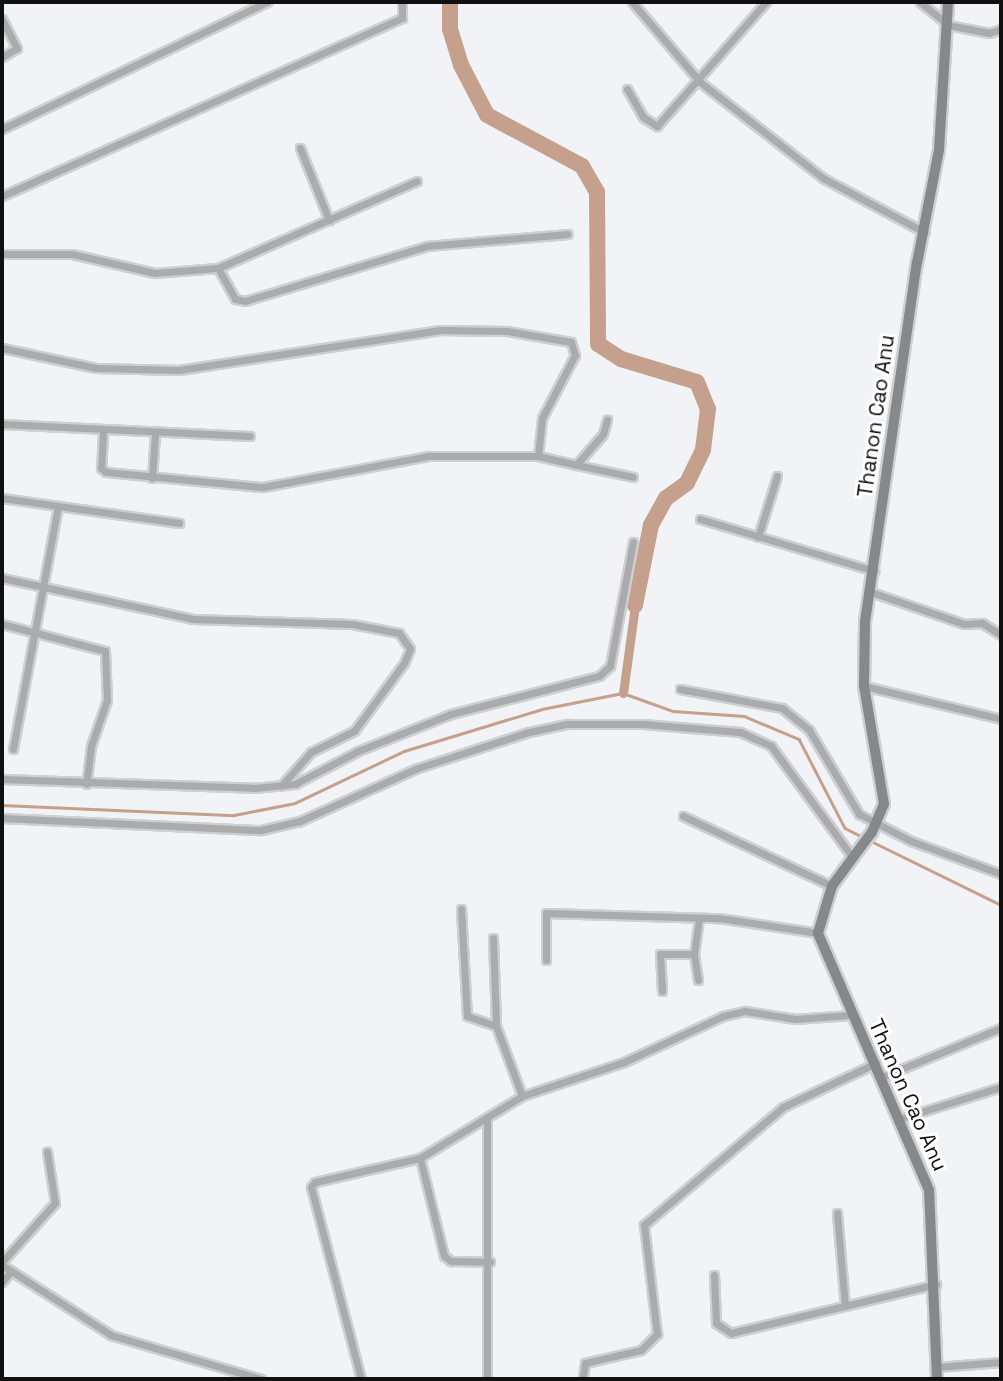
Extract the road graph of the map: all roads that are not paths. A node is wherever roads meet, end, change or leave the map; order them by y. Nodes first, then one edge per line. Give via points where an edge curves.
1 (267, 2) edge
2 (402, 2) edge
3 (632, 2) edge
4 (766, 2) edge
5 (920, 2) edge
6 (948, 2) edge
7 (2, 19) edge
8 (948, 24) junction
9 (1001, 29) edge
10 (2, 57) edge
11 (700, 82) junction
12 (627, 89) dead end
13 (2, 129) edge
14 (300, 148) dead end
15 (417, 181) dead end
16 (2, 197) edge
17 (329, 220) junction
18 (924, 232) junction
19 (568, 234) dead end
20 (2, 254) edge
21 (218, 268) junction
22 (2, 348) edge
23 (607, 420) dead end
24 (2, 425) edge
25 (103, 433) junction
26 (155, 434) junction
27 (250, 436) dead end
28 (538, 456) junction
29 (576, 465) junction
30 (777, 476) dead end
31 (633, 477) dead end
32 (152, 478) junction
33 (2, 498) edge
34 (58, 507) junction
35 (700, 520) dead end
36 (178, 523) dead end
37 (758, 537) junction
38 (633, 542) dead end
39 (874, 571) junction
40 (2, 578) edge
41 (45, 587) junction
42 (871, 592) junction
43 (2, 624) edge
44 (37, 633) junction
45 (1001, 635) edge
46 (864, 686) junction
47 (680, 689) dead end
48 (1001, 719) edge
49 (13, 748) dead end
50 (2, 779) edge
51 (86, 784) junction
52 (281, 786) junction
53 (683, 816) dead end
54 (2, 818) edge
55 (875, 828) junction
56 (853, 858) junction
57 (1001, 874) edge
58 (832, 887) junction
59 (461, 909) dead end
60 (699, 918) junction
61 (818, 933) junction
62 (492, 938) dead end
63 (694, 954) junction
64 (546, 960) dead end
65 (698, 980) dead end
66 (662, 990) dead end
67 (850, 1015) junction
68 (496, 1026) junction
69 (1001, 1028) edge
70 (876, 1063) junction
71 (883, 1077) junction
72 (1001, 1087) edge
73 (522, 1096) junction
74 (902, 1118) junction
75 (487, 1119) junction
76 (47, 1152) dead end
77 (420, 1158) junction
78 (837, 1213) dead end
79 (490, 1262) junction
80 (2, 1264) edge
81 (11, 1271) junction
82 (714, 1275) dead end
83 (2, 1282) edge
84 (937, 1284) junction
85 (845, 1306) junction
86 (1001, 1362) edge
87 (937, 1367) junction
88 (583, 1376) dead end
89 (261, 1379) edge
90 (361, 1379) edge
91 (487, 1379) edge
92 (937, 1379) edge

1 - 13 street
2 - 16 street via 402,19
3 - 11 street
4 - 11 street
5 - 8 street
6 - 8 street, Thanon Cao Anu
7 - 10 street via 17,48
8 - 9 street via 989,33
8 - 18 street, Thanon Cao Anu via 939,150
11 - 12 street via 657,126 643,117
11 - 18 street via 823,178
14 - 17 street
15 - 17 street
17 - 21 street
18 - 39 street, Thanon Cao Anu
19 - 21 street via 427,246 245,301 235,299
20 - 21 street via 72,254 155,274
22 - 28 street via 96,368 179,370 439,330 507,331 570,342 575,355 542,418
23 - 29 street via 603,434
24 - 25 street
25 - 26 street
25 - 32 street via 103,471
26 - 27 street
26 - 32 street
28 - 29 street
28 - 32 street via 429,456 263,487
29 - 31 street
30 - 37 street
33 - 34 street
34 - 36 street
34 - 41 street
35 - 37 street
37 - 39 street
38 - 52 street via 606,671 451,714
39 - 42 street, Thanon Cao Anu
40 - 41 street
41 - 44 street
41 - 52 street via 161,614 352,624 399,633 407,639 404,663 354,732 312,752
42 - 45 street via 964,624 982,623
42 - 46 street, Thanon Cao Anu
43 - 44 street
44 - 49 street
44 - 51 street via 105,651 107,700 91,746
46 - 48 street
46 - 55 street, Thanon Cao Anu via 884,790
47 - 55 street via 782,708 809,730 859,814
50 - 51 street
51 - 52 street
53 - 58 street
54 - 56 street via 261,830 300,821 415,769 529,732 568,724 643,724 740,732 771,746
55 - 56 street
55 - 57 street
56 - 58 street
58 - 61 street
59 - 68 street via 467,1016
60 - 61 street
60 - 63 street
60 - 64 street via 546,913
61 - 67 street, Thanon Cao Anu
62 - 68 street
63 - 65 street
63 - 66 street via 660,954
67 - 70 street, Thanon Cao Anu
67 - 73 street via 795,1019 735,1013 624,1062
68 - 73 street
69 - 71 street
70 - 71 street, Thanon Cao Anu
70 - 88 street via 783,1107 644,1225 657,1334 641,1350 585,1363
71 - 74 street, Thanon Cao Anu
72 - 74 street
73 - 75 street
74 - 84 street, Thanon Cao Anu via 929,1190
75 - 77 street
75 - 79 street
76 - 80 street via 55,1203
77 - 79 street via 444,1256 451,1261
77 - 90 street via 312,1188
78 - 85 street
79 - 91 street
80 - 81 street
81 - 83 street
81 - 89 street via 111,1335
82 - 85 street via 716,1323 724,1332
84 - 85 street
84 - 87 street, Thanon Cao Anu
86 - 87 street
87 - 92 street, Thanon Cao Anu

